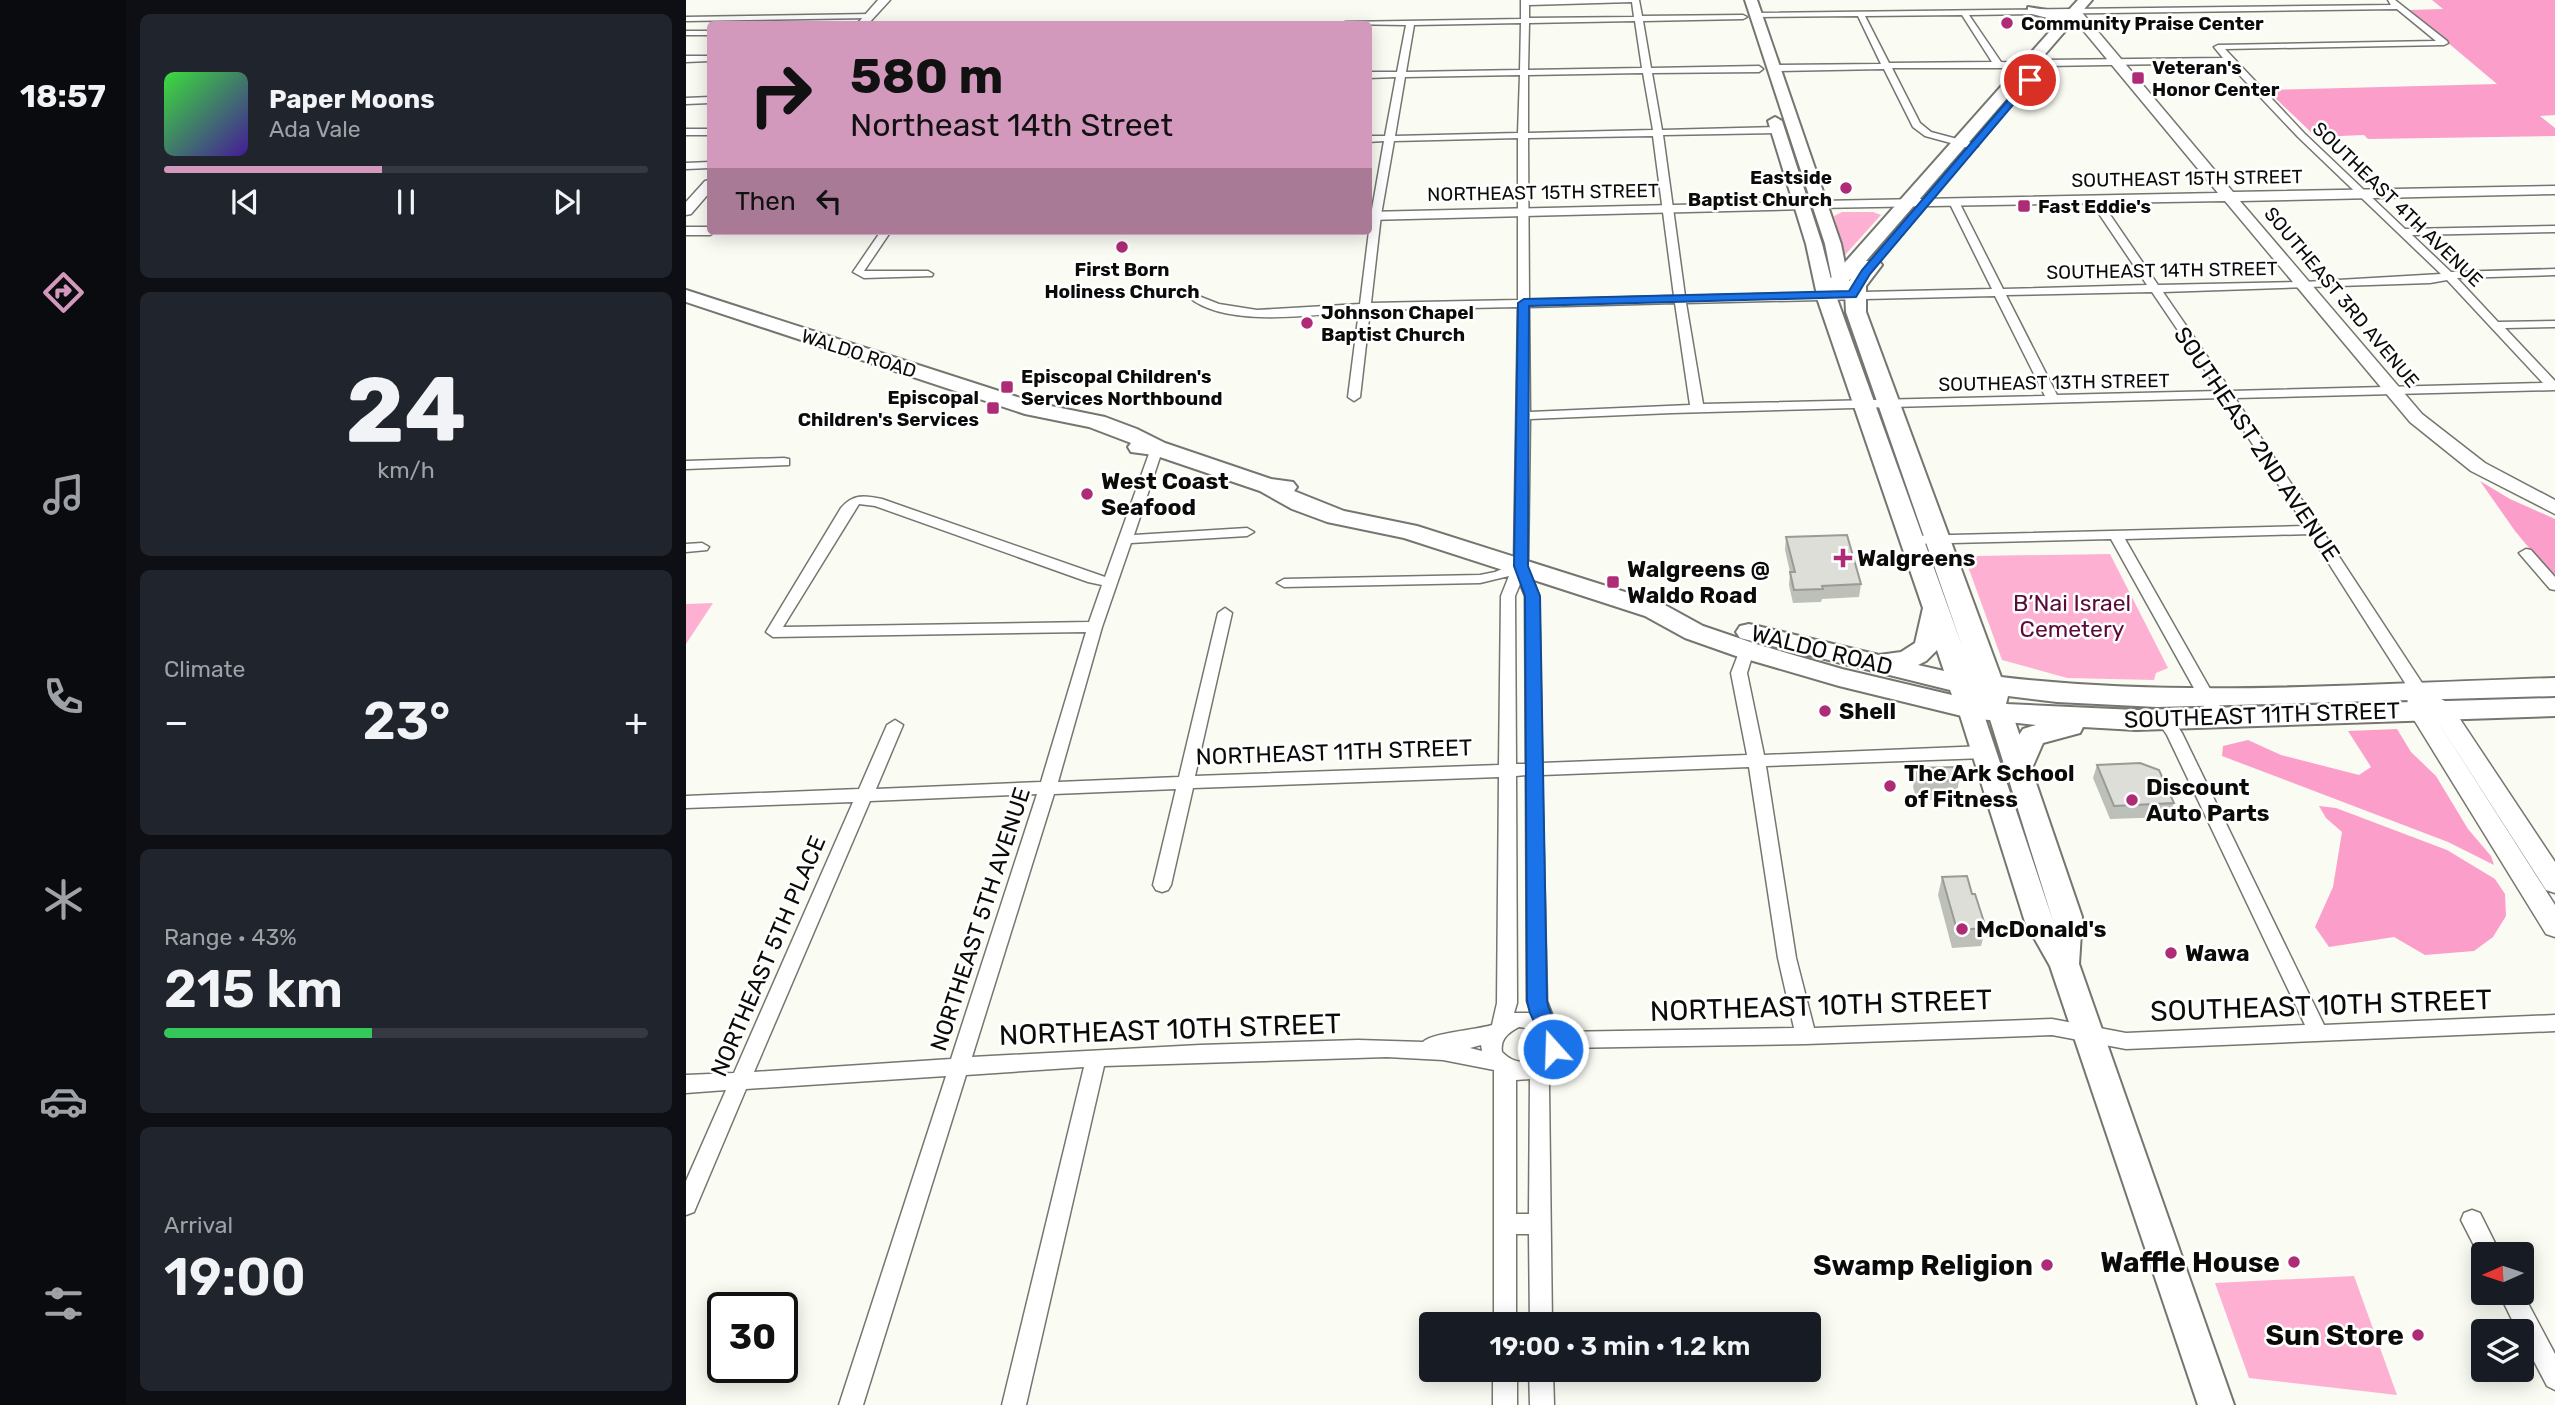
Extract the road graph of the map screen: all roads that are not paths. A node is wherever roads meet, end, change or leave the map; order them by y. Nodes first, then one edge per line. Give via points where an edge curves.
1 (884, 0) edge
2 (1738, 0) edge
3 (1751, 0) edge
4 (2099, 0) edge
5 (2389, 0) edge
6 (1525, 1) edge
7 (1635, 1) edge
8 (2397, 6) junction
9 (2033, 10) joint
10 (1963, 11) junction
11 (1860, 13) junction
12 (2079, 13) edge
13 (1749, 16) junction
14 (686, 19) edge
15 (1638, 19) junction
16 (866, 20) edge
17 (1526, 21) junction
18 (1410, 23) junction
19 (1372, 24) edge
20 (686, 33) edge
21 (707, 33) edge
22 (707, 59) edge
23 (686, 60) edge
24 (2230, 60) junction
25 (2115, 62) junction
26 (2045, 63) junction
27 (1998, 64) junction
28 (1887, 66) junction
29 (2027, 66) junction
30 (1767, 69) junction
31 (1647, 70) junction
32 (1524, 73) junction
33 (1372, 75) edge
34 (1402, 75) junction
35 (707, 100) edge
36 (686, 101) edge
37 (1916, 125) junction
38 (1778, 130) junction
39 (1795, 130) junction
40 (686, 132) edge
41 (707, 132) edge
42 (1656, 133) junction
43 (1523, 136) junction
44 (1390, 138) junction
45 (1372, 139) edge
46 (1924, 142) dead end
47 (1966, 145) junction
48 (707, 165) edge
49 (686, 166) edge
50 (707, 187) edge
51 (2555, 190) edge
52 (2361, 193) junction
53 (2229, 196) junction
54 (2094, 199) junction
55 (1954, 202) junction
56 (1915, 203) junction
57 (1821, 205) junction
58 (1801, 206) junction
59 (1665, 209) junction
60 (686, 211) edge
61 (1525, 212) junction
62 (1372, 216) edge
63 (2555, 229) edge
64 (707, 230) edge
65 (686, 231) edge
66 (2403, 232) junction
67 (883, 235) edge
68 (1371, 235) edge
69 (2555, 272) edge
70 (928, 274) dead end
71 (2449, 276) junction
72 (2304, 285) junction
73 (2152, 288) junction
74 (1839, 290) junction
75 (1998, 292) junction
76 (686, 296) edge
77 (1196, 298) dead end
78 (1678, 299) junction
79 (1524, 303) junction
80 (1365, 307) junction
81 (2555, 324) edge
82 (2496, 325) junction
83 (2554, 386) edge
84 (2393, 391) junction
85 (2228, 396) junction
86 (1354, 397) dead end
87 (2054, 401) junction
88 (1889, 404) junction
89 (1863, 405) junction
90 (1697, 408) junction
91 (1524, 416) junction
92 (1157, 449) junction
93 (785, 462) dead end
94 (686, 465) edge
95 (2555, 508) edge
96 (2316, 530) junction
97 (1247, 532) dead end
98 (2116, 536) junction
99 (1126, 539) junction
100 (1911, 540) junction
101 (1940, 540) junction
102 (702, 547) dead end
103 (686, 548) edge
104 (2526, 553) dead end
105 (1521, 566) junction
106 (1111, 582) junction
107 (1284, 583) dead end
108 (2555, 586) edge
109 (1936, 609) junction
110 (1654, 610) junction
111 (1225, 613) dead end
112 (1096, 626) junction
113 (1746, 650) junction
114 (1508, 658) junction
115 (1533, 658) junction
116 (1872, 663) junction
117 (2555, 687) edge
118 (1966, 696) junction
119 (1995, 700) junction
120 (2426, 703) junction
121 (2213, 707) junction
122 (2555, 707) edge
123 (2164, 719) junction
124 (2110, 720) junction
125 (895, 725) dead end
126 (1985, 752) junction
127 (1757, 762) junction
128 (1508, 768) junction
129 (1533, 768) junction
130 (2019, 768) junction
131 (1187, 781) junction
132 (1048, 787) junction
133 (863, 795) junction
134 (686, 802) edge
135 (2555, 883) edge
136 (1162, 886) dead end
137 (1536, 909) junction
138 (1508, 911) junction
139 (2555, 927) edge
140 (2064, 964) junction
141 (2555, 1023) edge
142 (1498, 1029) junction
143 (2318, 1032) junction
144 (1549, 1033) junction
145 (2089, 1034) junction
146 (1806, 1036) junction
147 (1404, 1047) junction
148 (1096, 1058) junction
149 (1543, 1063) junction
150 (1502, 1065) junction
151 (959, 1066) junction
152 (742, 1082) junction
153 (686, 1084) edge
154 (686, 1205) edge
155 (2472, 1220) dead end
156 (1539, 1223) junction
157 (1504, 1225) junction
158 (2483, 1242) edge
159 (2517, 1306) edge
160 (1505, 1312) edge
161 (1541, 1312) edge
162 (2555, 1378) edge
163 (1505, 1382) edge
164 (1541, 1382) edge
165 (852, 1405) edge
166 (1014, 1405) edge
167 (1505, 1405) edge
168 (1542, 1405) edge
169 (2216, 1405) edge

1 - 16 street
2 - 13 main road
3 - 13 main road
4 - 12 highway
5 - 8 street
6 - 7 street
6 - 17 street
7 - 15 street
8 - 12 street
8 - 24 street, SOUTHEAST 4TH AVENUE via 2444,43 2218,47
9 - 10 street
9 - 12 highway
10 - 11 street
10 - 27 street
11 - 13 street
11 - 28 street
12 - 25 street, SOUTHEAST 3RD AVENUE
12 - 26 highway
12 - 29 highway
13 - 15 street
13 - 30 main road
14 - 16 street
15 - 17 street
15 - 31 street
17 - 18 street
17 - 32 street
18 - 19 street
18 - 34 street
20 - 21 street
22 - 23 street
24 - 25 street
24 - 52 street, SOUTHEAST 4TH AVENUE
25 - 26 street
25 - 53 street, SOUTHEAST 3RD AVENUE
26 - 47 highway
27 - 28 street
27 - 29 street
28 - 30 street
28 - 37 street
29 - 47 highway
30 - 31 street
30 - 38 main road
30 - 39 main road
31 - 32 street
31 - 42 street
32 - 34 street
32 - 43 street
33 - 34 street
34 - 44 street
35 - 36 street
37 - 46 street
37 - 47 street via 1928,134
38 - 39 main road
38 - 42 street
38 - 58 main road
39 - 57 main road
40 - 41 street
42 - 43 street
42 - 59 street via 1665,176
43 - 44 street
43 - 61 street
44 - 45 street
44 - 62 street
47 - 56 highway
48 - 49 street
50 - 60 street
51 - 52 street, SOUTHEAST 15TH STREET
52 - 53 street, SOUTHEAST 15TH STREET
52 - 66 street, SOUTHEAST 4TH AVENUE
53 - 54 street, SOUTHEAST 15TH STREET
53 - 72 street, SOUTHEAST 3RD AVENUE
54 - 55 street, SOUTHEAST 15TH STREET
54 - 73 street, SOUTHEAST 2ND AVENUE
55 - 56 street, SOUTHEAST 15TH STREET
55 - 75 street
56 - 57 street, SOUTHEAST 15TH STREET
56 - 74 highway
57 - 58 main road
57 - 74 main road via 1833,244
58 - 59 street, NORTHEAST 15TH STREET
58 - 74 main road
59 - 61 street, NORTHEAST 15TH STREET
59 - 78 street
61 - 62 street, NORTHEAST 15TH STREET
61 - 79 street
63 - 66 street
64 - 65 street
66 - 71 street, SOUTHEAST 4TH AVENUE
67 - 70 street via 858,272
68 - 80 street
69 - 71 street, SOUTHEAST 14TH STREET
71 - 72 street, SOUTHEAST 14TH STREET
71 - 82 street, SOUTHEAST 4TH AVENUE
72 - 73 street, SOUTHEAST 14TH STREET
72 - 84 street, SOUTHEAST 3RD AVENUE
73 - 75 street, SOUTHEAST 14TH STREET
73 - 85 street, SOUTHEAST 2ND AVENUE
74 - 75 street, SOUTHEAST 14TH STREET
74 - 78 street, SOUTHEAST 14TH STREET
74 - 88 highway
74 - 89 highway
75 - 87 street
76 - 92 highway, WALDO ROAD via 1033,408 1052,421 1130,446
77 - 80 street via 1235,312
78 - 79 street, SOUTHEAST 14TH STREET
78 - 90 street
79 - 80 street, SOUTHEAST 14TH STREET
79 - 91 street
80 - 86 street
81 - 82 street
82 - 83 street, SOUTHEAST 4TH AVENUE
83 - 84 street, SOUTHEAST 13TH STREET
84 - 85 street, SOUTHEAST 13TH STREET
84 - 95 street, SOUTHEAST 3RD AVENUE via 2456,452
85 - 87 street, SOUTHEAST 13TH STREET
85 - 96 street, SOUTHEAST 2ND AVENUE
87 - 88 street, SOUTHEAST 13TH STREET
88 - 89 street, SOUTHEAST 13TH STREET
88 - 101 highway
89 - 90 street, SOUTHEAST 13TH STREET
89 - 100 highway
90 - 91 street, SOUTHEAST 13TH STREET
91 - 105 street
92 - 99 street, NORTHEAST 5TH AVENUE
92 - 105 highway, WALDO ROAD via 1348,519 1408,531
93 - 94 street
96 - 98 street
96 - 120 street, SOUTHEAST 2ND AVENUE
97 - 99 street
98 - 101 street
98 - 121 street
99 - 106 street, NORTHEAST 5TH AVENUE
100 - 101 street
100 - 109 highway
101 - 119 highway
102 - 103 street
104 - 108 street
105 - 107 street via 1480,579
105 - 110 highway, WALDO ROAD
105 - 114 street via 1508,596
105 - 115 street via 1532,596
106 - 112 street, NORTHEAST 5TH AVENUE
106 - 112 street via 877,502 856,500 773,632
109 - 116 highway via 1933,635 1921,653 1898,662
109 - 118 highway
110 - 113 highway, WALDO ROAD via 1694,632
110 - 116 highway, WALDO ROAD via 1701,617
111 - 131 street
112 - 132 street, NORTHEAST 5TH AVENUE
113 - 118 highway, WALDO ROAD via 1839,677
113 - 127 street via 1739,673
114 - 115 street
114 - 128 street
115 - 129 street
116 - 118 highway, WALDO ROAD
117 - 120 highway, SOUTHEAST 11TH STREET
118 - 119 highway, SOUTHEAST 11TH STREET
118 - 126 main road
119 - 121 highway, SOUTHEAST 11TH STREET via 2108,696
119 - 124 highway, SOUTHEAST 11TH STREET
119 - 130 main road
120 - 121 highway, SOUTHEAST 11TH STREET
120 - 122 highway, SOUTHEAST 11TH STREET
120 - 135 street, SOUTHEAST 2ND AVENUE
120 - 139 street, SOUTHEAST 2ND AVENUE
121 - 123 highway, SOUTHEAST 11TH STREET
123 - 124 highway, SOUTHEAST 11TH STREET
123 - 143 street
124 - 130 highway via 2041,732 2028,742
125 - 133 street, NORTHEAST 5TH PLACE
126 - 127 street, NORTHEAST 11TH STREET
126 - 140 main road via 2039,922
127 - 129 street, NORTHEAST 11TH STREET
127 - 146 street via 1787,958
128 - 129 street, NORTHEAST 11TH STREET
128 - 131 street, NORTHEAST 11TH STREET
128 - 138 street
129 - 137 street
130 - 140 main road via 2068,917
131 - 132 street, NORTHEAST 11TH STREET
131 - 136 street
132 - 133 street, NORTHEAST 11TH STREET
132 - 151 street, NORTHEAST 5TH AVENUE
133 - 134 street, NORTHEAST 11TH STREET
133 - 152 street, NORTHEAST 5TH PLACE
137 - 138 street
137 - 144 street via 1537,1001
138 - 142 street via 1507,1003
140 - 145 main road
141 - 143 street, SOUTHEAST 10TH STREET
142 - 144 street via 1528,1019
142 - 147 street, NORTHEAST 10TH STREET via 1458,1041
142 - 150 street via 1491,1048
143 - 145 street, SOUTHEAST 10TH STREET via 2126,1041
144 - 146 street, NORTHEAST 10TH STREET
144 - 149 street via 1549,1056
145 - 146 street, NORTHEAST 10TH STREET via 2052,1027
145 - 169 main road
147 - 148 street, NORTHEAST 10TH STREET
147 - 150 street, NORTHEAST 10TH STREET via 1469,1055
148 - 151 street, NORTHEAST 10TH STREET
148 - 166 street
149 - 150 street via 1525,1071
149 - 156 street
150 - 157 street
151 - 152 street, NORTHEAST 10TH STREET
151 - 165 street, NORTHEAST 5TH AVENUE
152 - 153 street, NORTHEAST 10TH STREET
152 - 154 street, NORTHEAST 5TH PLACE
155 - 158 street
156 - 157 street
156 - 161 street
157 - 160 street
159 - 162 street
163 - 167 street
164 - 168 street

